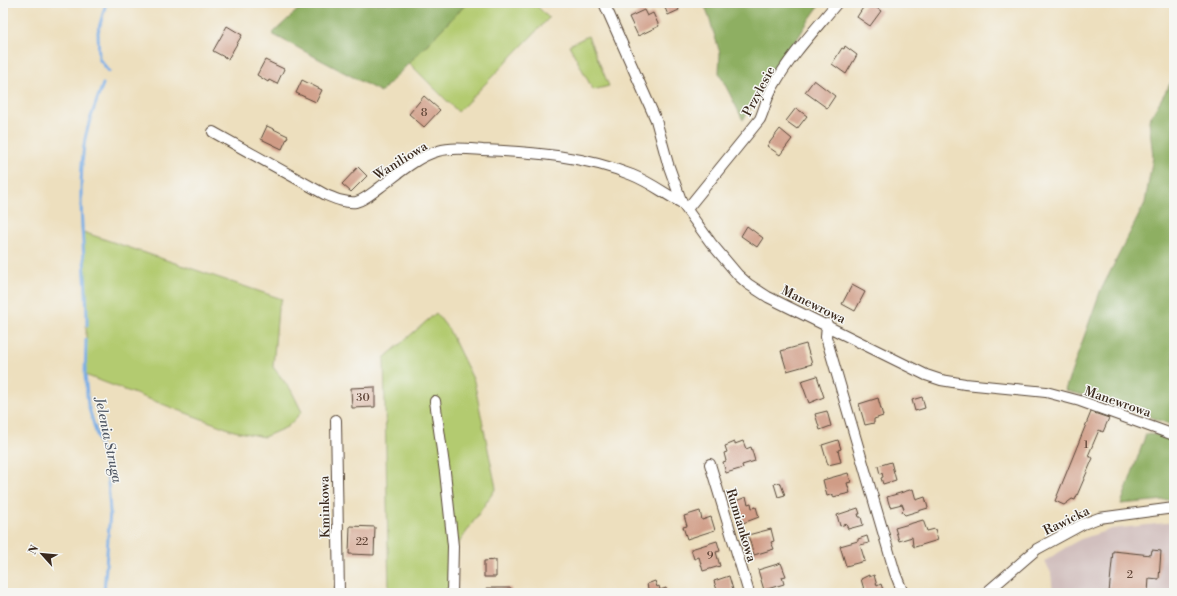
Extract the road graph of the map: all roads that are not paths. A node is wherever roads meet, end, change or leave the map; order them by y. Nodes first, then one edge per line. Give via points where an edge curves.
1 (604, 3) edge
2 (837, 3) edge
3 (214, 132) dead end
4 (685, 206) junction
5 (826, 324) junction
6 (435, 401) dead end
7 (336, 420) dead end
8 (1174, 435) edge
9 (710, 464) dead end
10 (1174, 508) edge
11 (339, 593) edge
12 (452, 593) edge
13 (749, 593) edge
14 (903, 593) edge
15 (986, 593) edge

1 - 4 street, Manewrowa via 656,120 668,164
2 - 4 street, Przylesie via 773,86 760,119
3 - 4 street, Waniliowa via 316,189 347,202 362,200 428,155 438,151 461,149 556,156 604,165 634,176
4 - 5 street, Manewrowa via 711,243 748,284 768,297
5 - 8 street, Manewrowa via 935,378 965,384 1046,392 1080,401
5 - 14 street via 826,337
6 - 12 street via 453,546
7 - 11 street, Kminkowa
9 - 13 street, Rumiankowa
10 - 15 street, Rawicka via 1099,518 1083,524 1037,549

